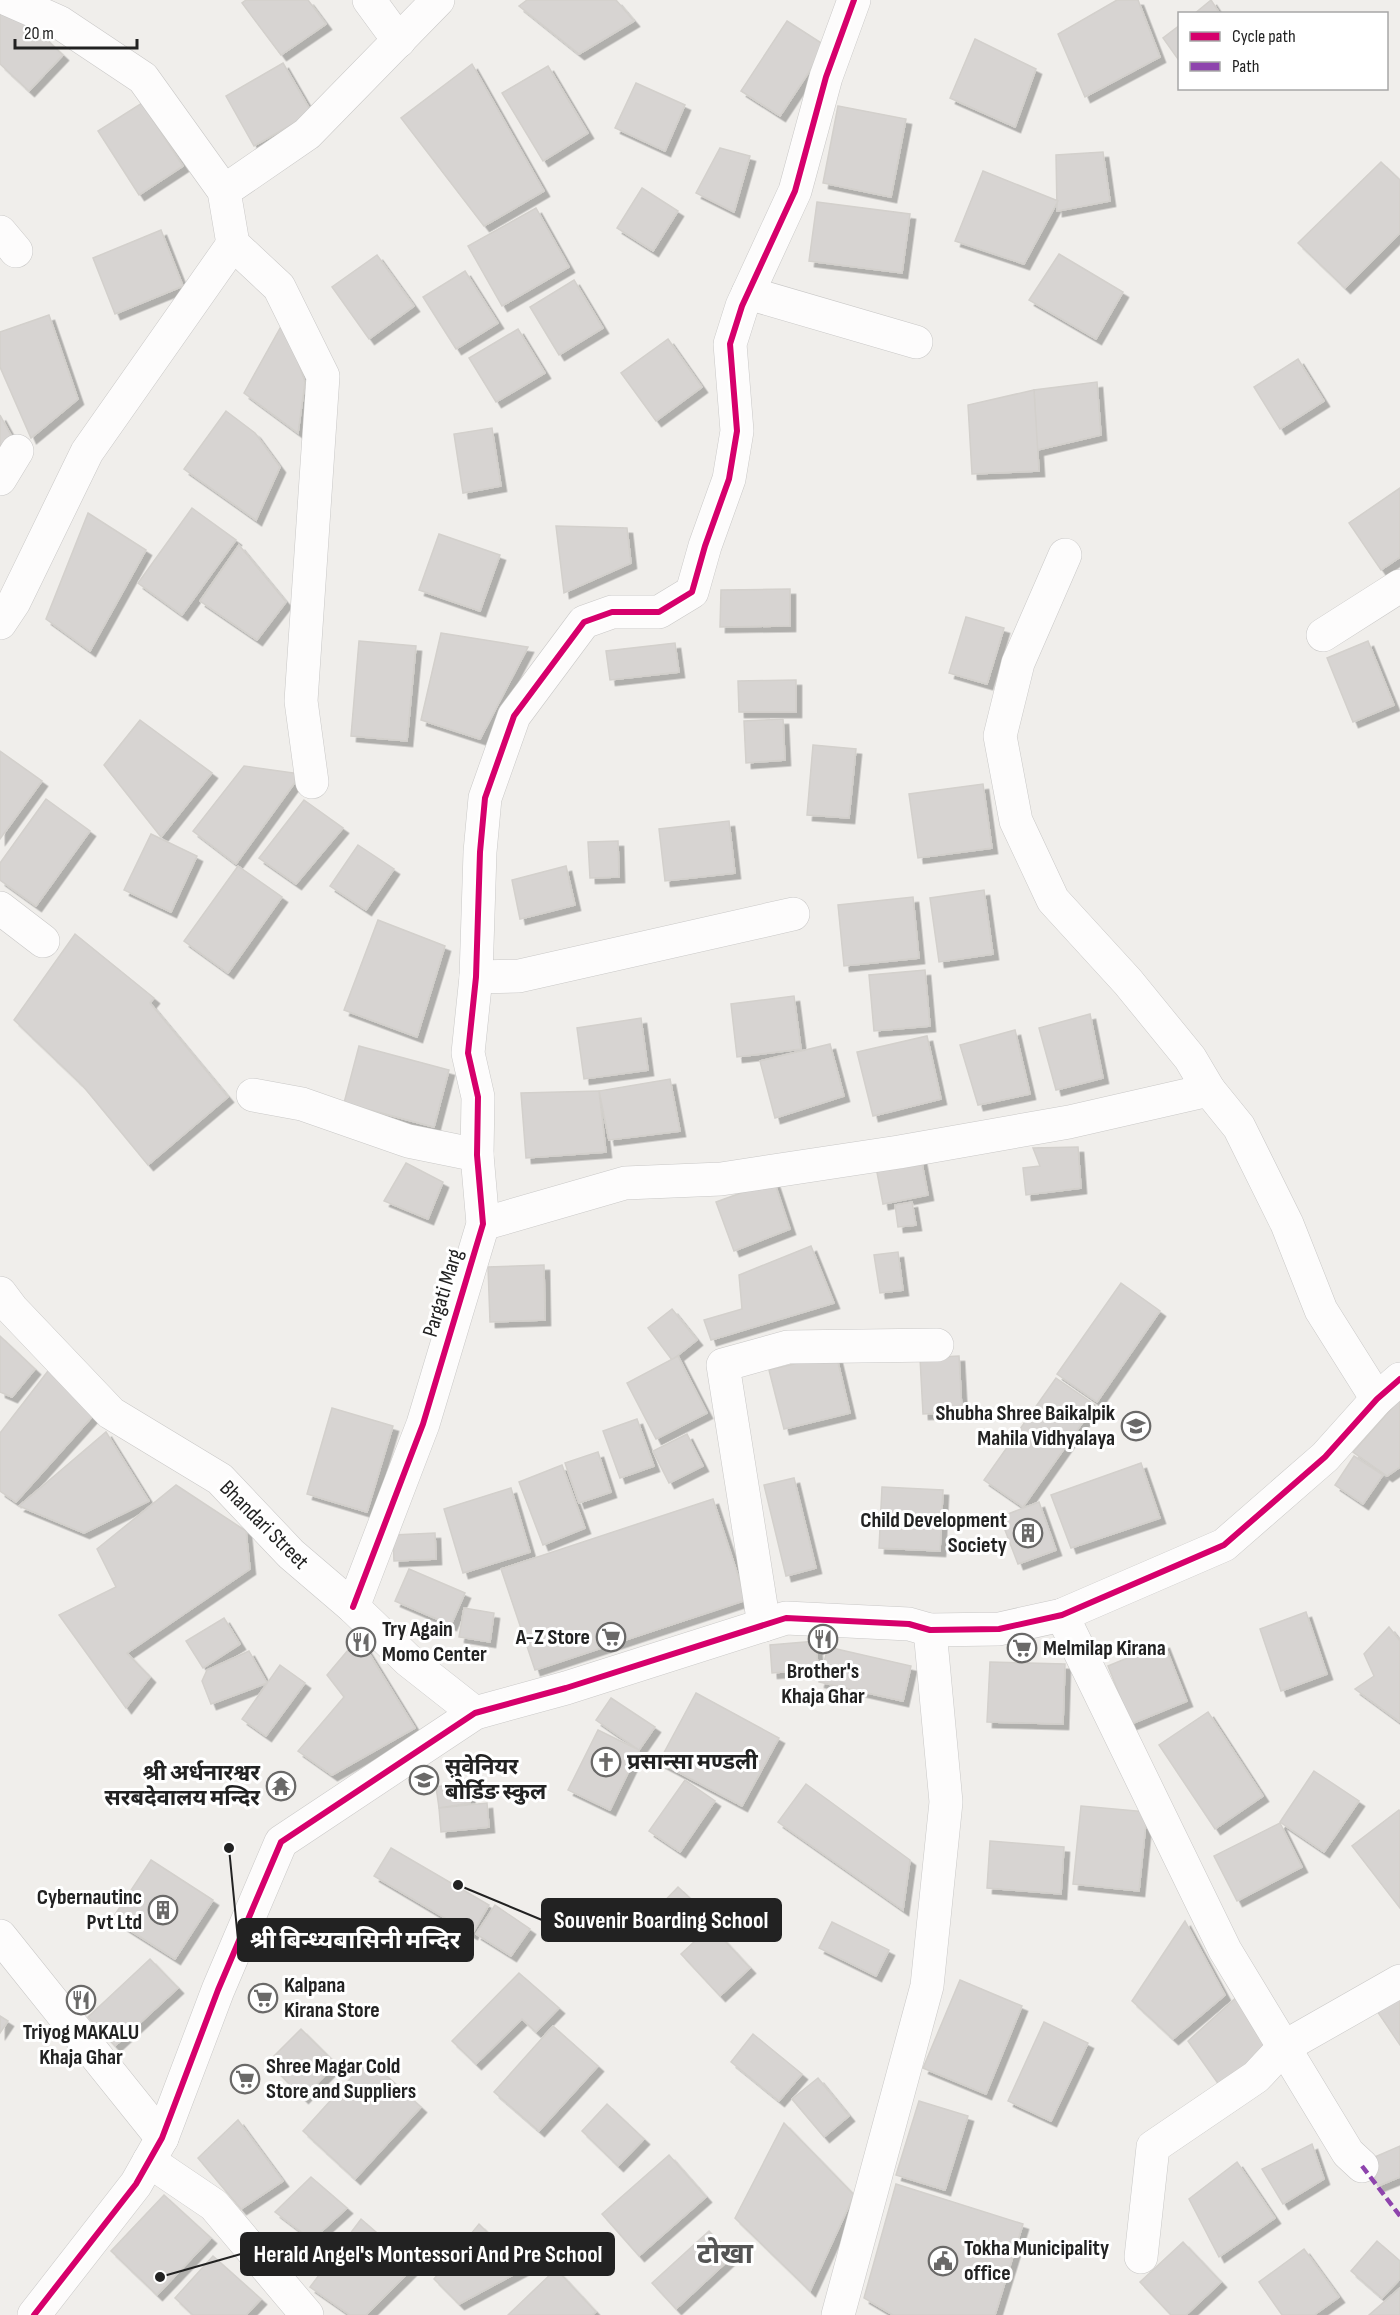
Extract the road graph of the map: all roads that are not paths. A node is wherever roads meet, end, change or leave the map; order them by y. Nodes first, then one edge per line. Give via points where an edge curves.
1 (9, 0) edge
2 (369, 0) edge
3 (438, 0) edge
4 (854, 0) edge
5 (399, 41) junction
6 (224, 191) junction
7 (233, 244) junction
8 (748, 293) junction
9 (916, 342) dead end
10 (17, 451) dead end
11 (0, 478) edge
12 (1065, 555) dead end
13 (1400, 586) edge
14 (0, 623) edge
15 (1323, 635) dead end
16 (312, 782) dead end
17 (0, 908) edge
18 (793, 914) dead end
19 (43, 941) dead end
20 (476, 977) junction
21 (1209, 1090) junction
22 (253, 1095) dead end
23 (477, 1155) junction
24 (483, 1224) junction
25 (0, 1293) edge
26 (937, 1345) dead end
27 (1389, 1389) edge
28 (353, 1607) junction
29 (1062, 1615) junction
30 (764, 1625) junction
31 (930, 1630) junction
32 (475, 1713) junction
33 (0, 1936) edge
34 (1400, 1981) edge
35 (1284, 2047) junction
36 (155, 2150) junction
37 (1362, 2166) dead end
38 (1141, 2257) dead end
39 (34, 2315) edge
40 (307, 2315) edge
41 (838, 2315) edge

1 - 6 street via 59,22 142,78
2 - 5 street
3 - 5 street
4 - 8 street, Pargati Marg via 826,77 795,191
5 - 6 street via 307,134
6 - 7 street
7 - 14 street via 87,452
7 - 16 street via 279,287 322,375 301,701
8 - 9 street
8 - 20 street, Pargati Marg via 730,344 737,431 729,479 692,592 659,612 612,612 584,622 514,716 485,798
10 - 11 street
12 - 21 street via 1018,663 1000,736 1016,821 1053,900 1128,982 1190,1058
13 - 15 street
17 - 19 street
18 - 20 street via 519,976
20 - 23 street, Pargati Marg via 468,1053 478,1096
21 - 24 street via 1069,1122 899,1152 721,1179 625,1183
21 - 27 street via 1239,1127 1287,1224 1321,1310
22 - 23 street via 302,1104 408,1141
23 - 24 street, Pargati Marg
24 - 28 street, Pargati Marg via 423,1424
25 - 28 street, Bhandari Street via 111,1413 220,1479 291,1554
26 - 30 street via 788,1347 723,1365
27 - 29 street via 1325,1457 1224,1545
28 - 32 street, Bhandari Street via 409,1660
29 - 31 street via 999,1629
29 - 35 street via 1225,1950
30 - 31 street via 786,1618 909,1624
30 - 32 street
31 - 41 street via 946,1802 927,1986
32 - 36 street via 281,1842
33 - 36 street
34 - 35 street
35 - 37 street via 1348,2153
35 - 38 street via 1256,2077 1153,2147
36 - 39 street via 136,2184
36 - 40 street via 214,2205

